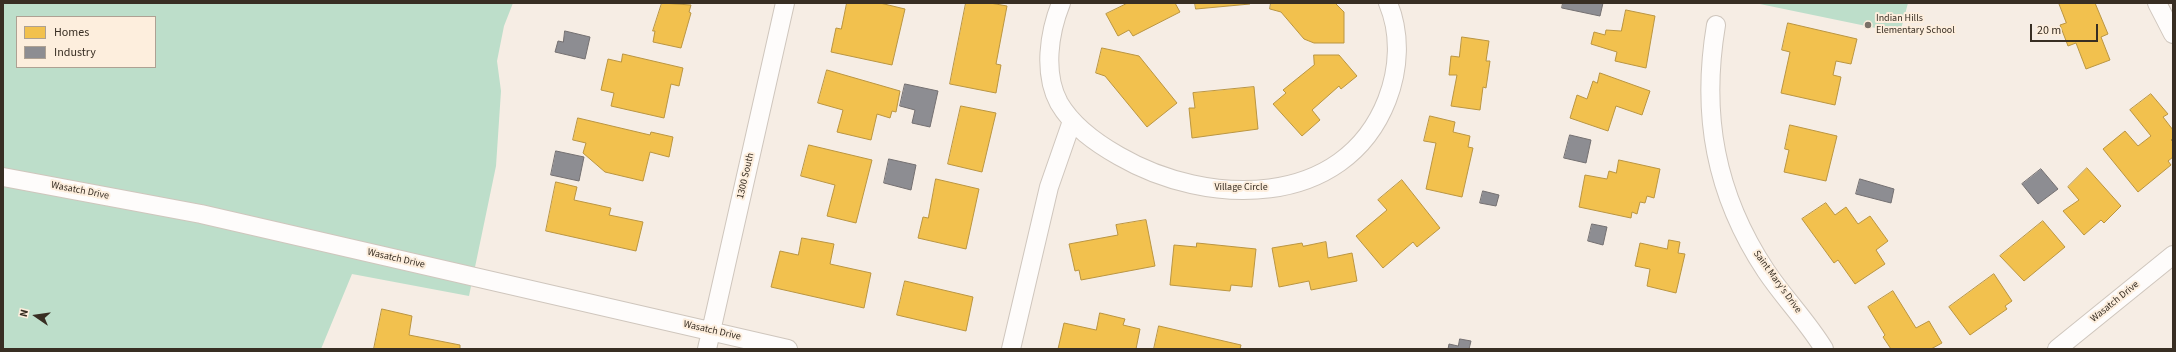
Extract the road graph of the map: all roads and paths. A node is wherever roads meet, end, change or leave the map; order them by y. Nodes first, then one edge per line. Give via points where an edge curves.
1 (785, 3) edge
2 (1061, 3) edge
3 (1388, 3) edge
4 (2157, 3) edge
5 (1716, 25) dead end
6 (2173, 34) edge
7 (1072, 121) junction
8 (3, 177) edge
9 (2173, 255) edge
10 (711, 331) junction
11 (707, 349) edge
12 (788, 349) edge
13 (1011, 349) edge
14 (1824, 349) edge
15 (2057, 349) edge

1 - 10 street, 1300 South
2 - 7 street, Village Circle via 1051,37 1050,73 1059,102
3 - 7 street, Village Circle via 1397,39 1396,65 1391,89 1381,114 1367,136 1349,156 1305,180 1251,190 1207,188 1176,181 1134,165 1093,140
4 - 6 street
5 - 14 street, Saint Mary's Drive via 1710,72 1710,115 1723,182 1753,251
7 - 13 street via 1049,187
8 - 10 street, Wasatch Drive via 201,214
9 - 15 street, Wasatch Drive
10 - 11 street, 1300 South
10 - 12 street, Wasatch Drive

